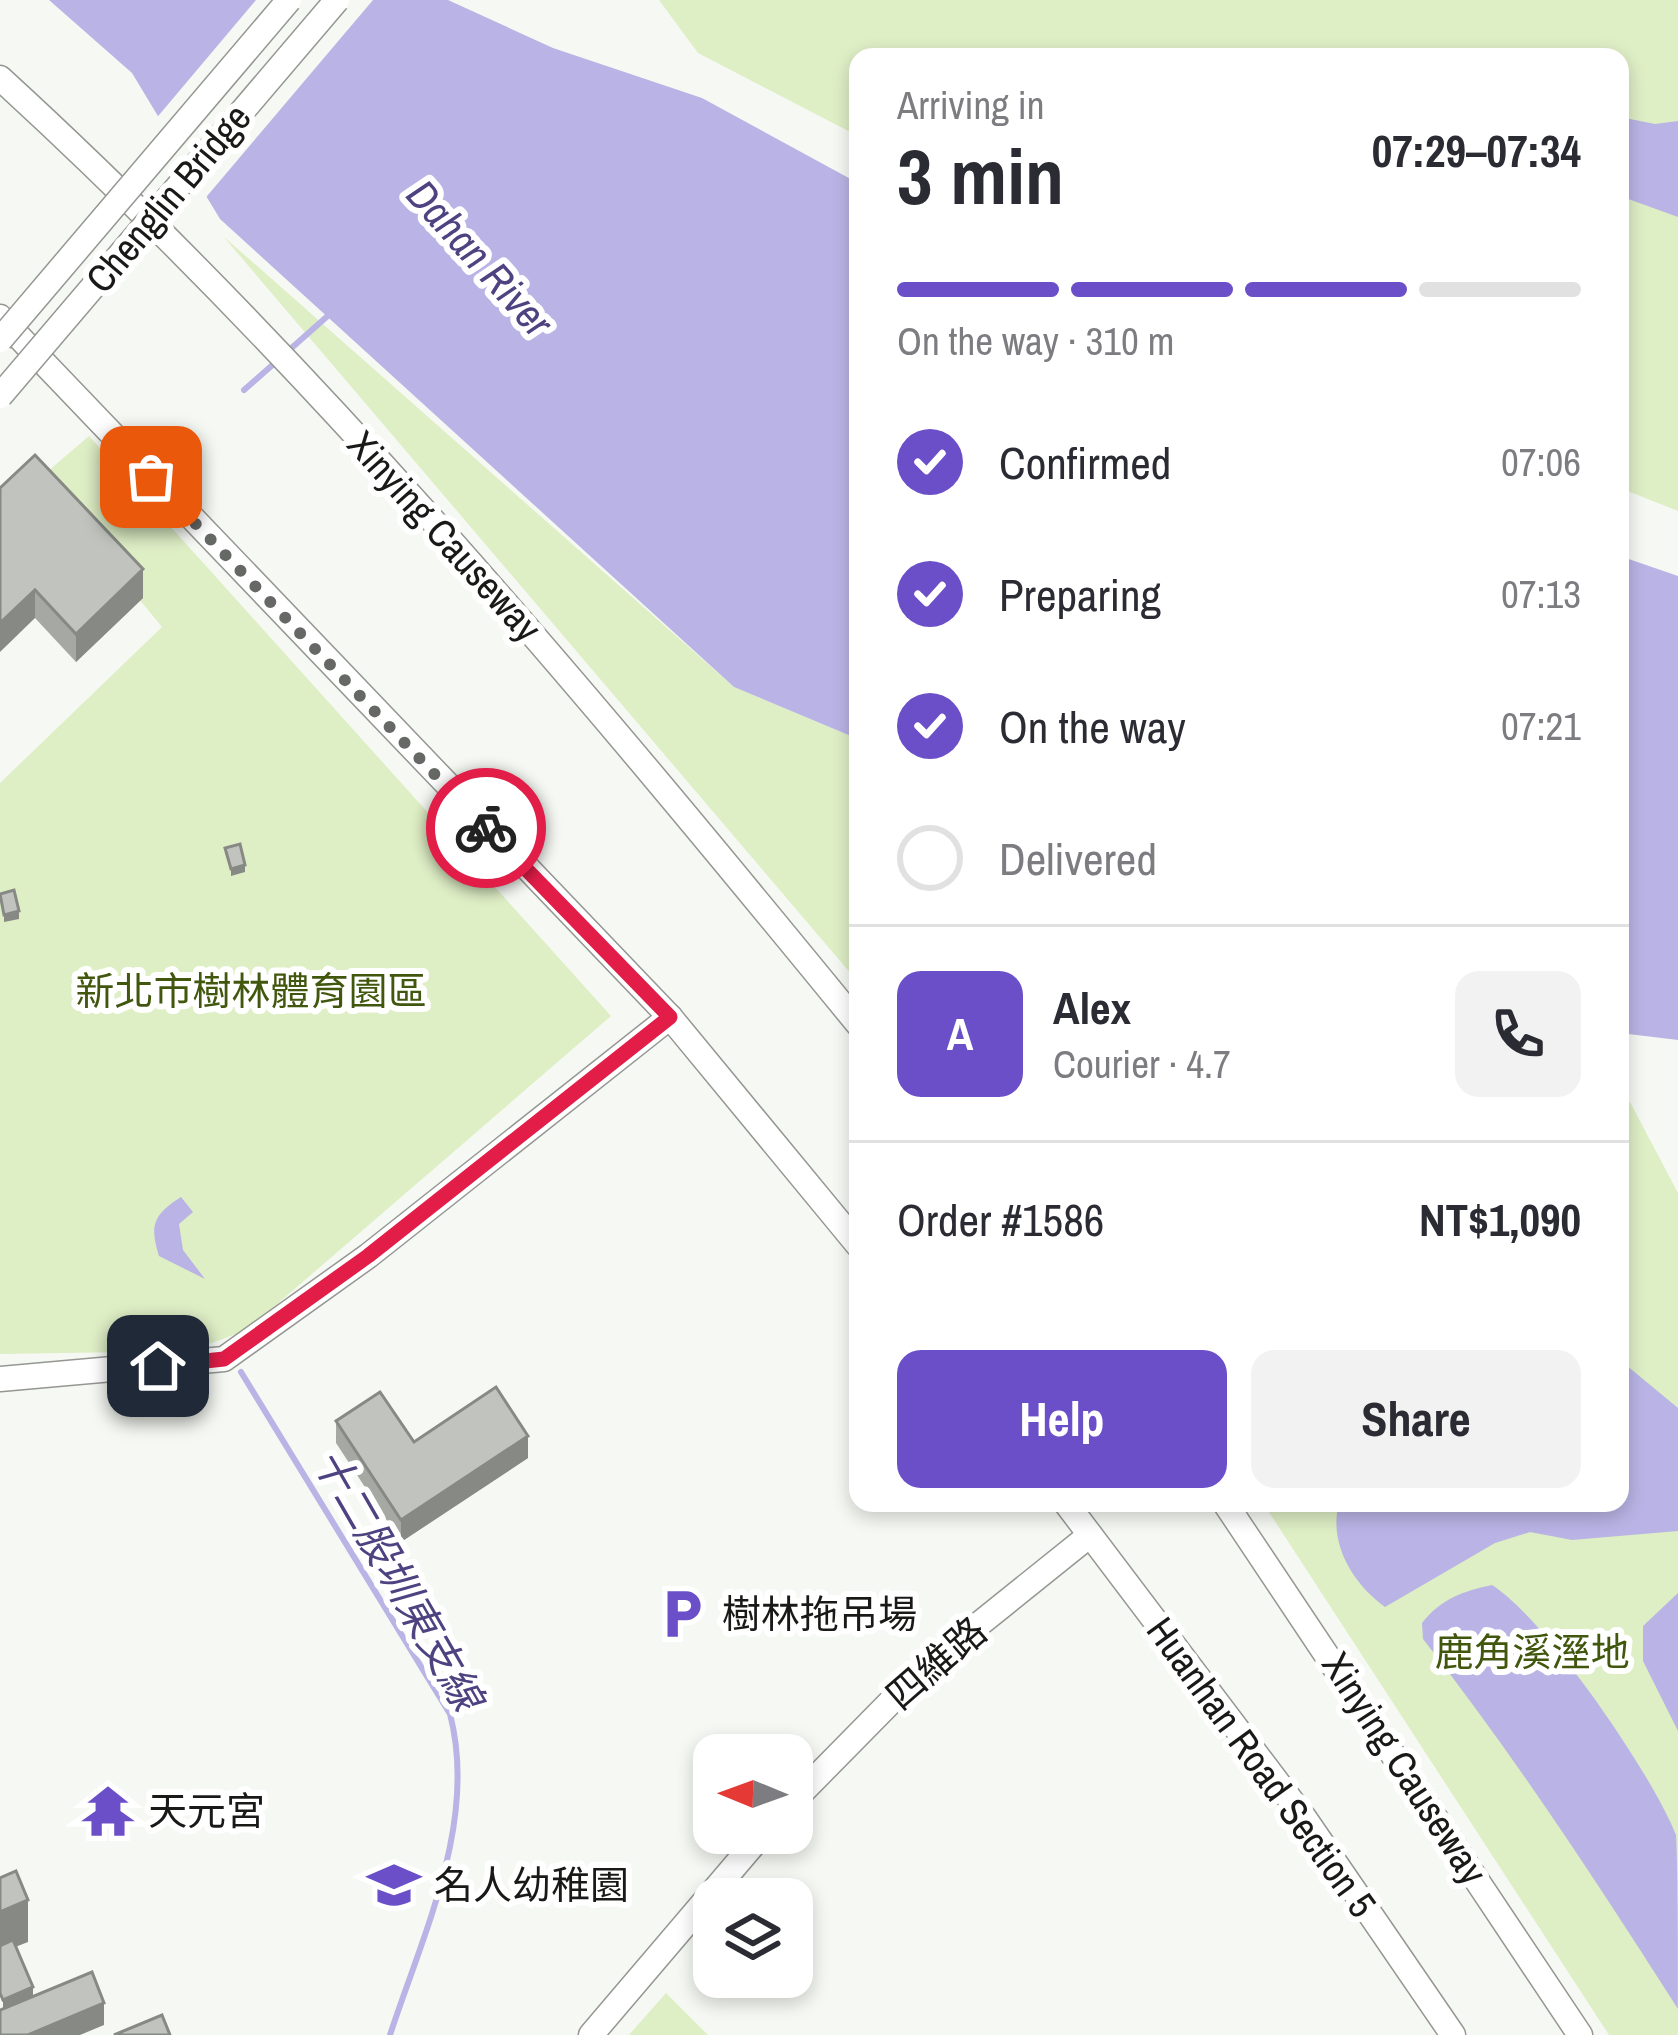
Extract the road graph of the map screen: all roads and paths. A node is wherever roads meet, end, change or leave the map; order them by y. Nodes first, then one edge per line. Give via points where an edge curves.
1 (289, 0) edge
2 (337, 0) edge
3 (0, 78) edge
4 (0, 317) edge
5 (0, 340) edge
6 (0, 396) edge
7 (849, 1013) edge
8 (670, 1017) junction
9 (849, 1234) edge
10 (0, 1379) edge
11 (1073, 1512) edge
12 (1232, 1512) edge
13 (1090, 1535) junction
14 (813, 1781) edge
15 (745, 1854) edge
16 (591, 2035) edge
17 (1453, 2035) edge
18 (1580, 2035) edge

1 - 5 street, Chenglin Bridge, bridge
2 - 6 street, Chenglin Bridge, bridge
3 - 7 street, Xinying Causeway via 257,325 619,733
4 - 8 street
8 - 9 street
8 - 10 street via 224,1359
11 - 13 street, Huanhan Road Section 5
12 - 18 street, Xinying Causeway
13 - 14 street, 四維路 via 922,1670
13 - 17 street, Huanhan Road Section 5 via 1305,1819
15 - 16 street

